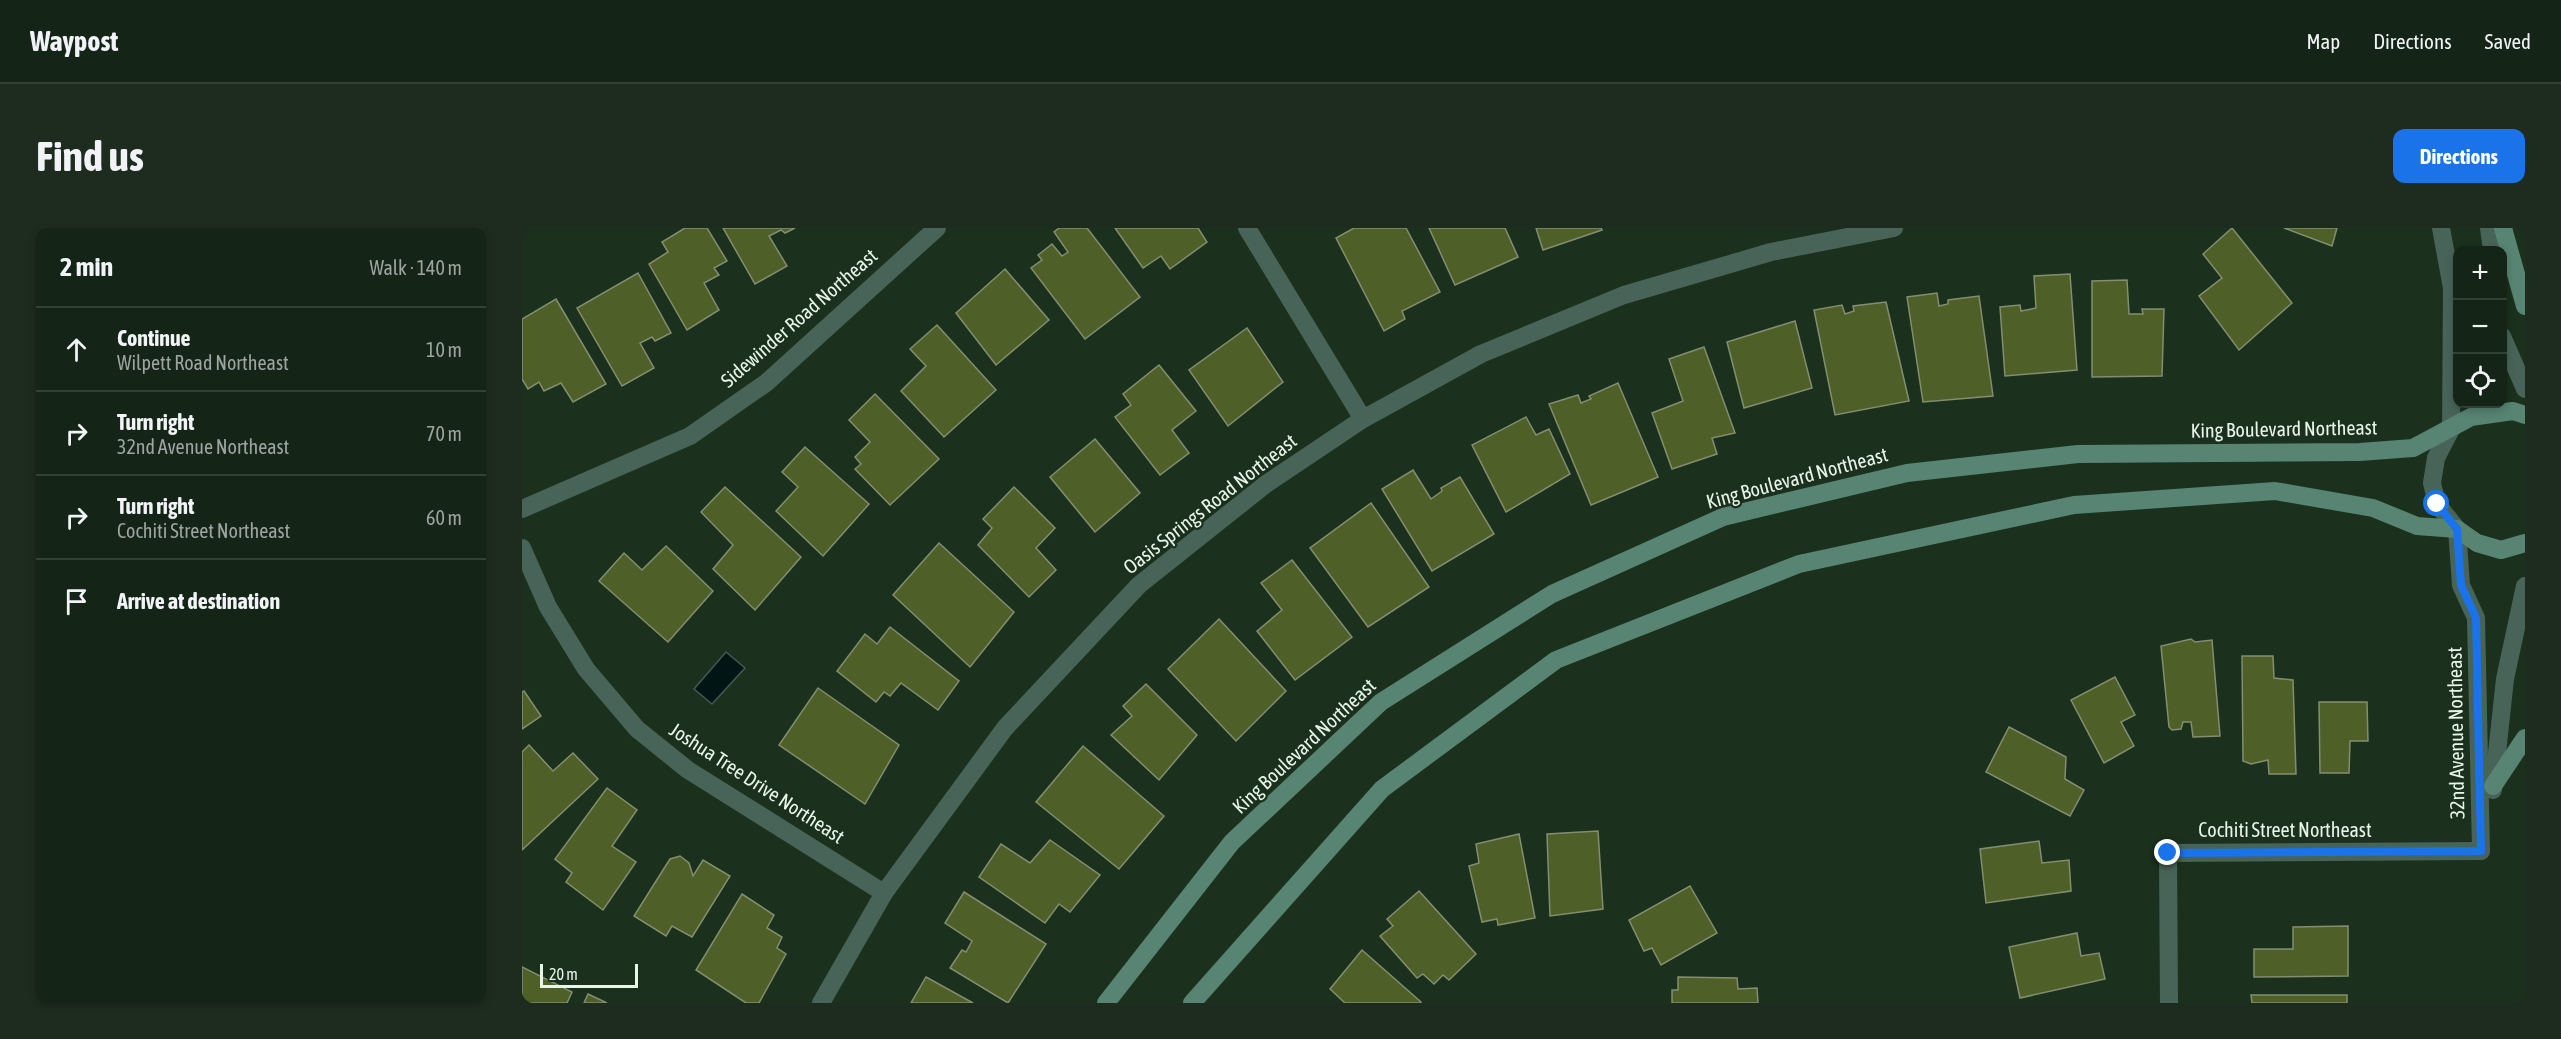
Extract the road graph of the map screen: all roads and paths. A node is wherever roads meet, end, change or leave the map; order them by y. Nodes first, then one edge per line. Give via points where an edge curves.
1 (937, 228) edge
2 (1247, 228) edge
3 (1894, 228) edge
4 (2441, 228) edge
5 (2489, 228) edge
6 (2503, 228) edge
7 (2491, 246) edge
8 (2525, 306) edge
9 (2507, 348) edge
10 (2525, 389) edge
11 (2525, 415) edge
12 (1363, 418) junction
13 (2451, 429) junction
14 (522, 509) edge
15 (2457, 529) junction
16 (2525, 543) edge
17 (522, 548) edge
18 (2525, 586) edge
19 (2525, 738) edge
20 (2493, 786) junction
21 (2481, 851) junction
22 (884, 893) junction
23 (821, 1003) edge
24 (1106, 1003) edge
25 (1192, 1003) edge
26 (2169, 1003) edge

1 - 14 street, Sidewinder Road Northeast via 766,383 690,436
2 - 12 street
3 - 12 street, Oasis Springs Road Northeast via 1771,252 1624,295 1481,354
4 - 13 street via 2452,288
5 - 7 street
6 - 8 street
9 - 10 street
11 - 13 street, King Boulevard Northeast via 2493,412 2471,417
12 - 22 street, Oasis Springs Road Northeast via 1266,484 1140,585 1005,728
13 - 15 street via 2436,458 2432,483 2437,504
13 - 24 street, King Boulevard Northeast via 2413,448 2360,452 2078,454 1907,473 1724,517 1552,594 1381,702 1232,842
15 - 16 street via 2477,543 2500,550
15 - 21 street, 32nd Avenue Northeast via 2461,585 2476,618
15 - 25 street via 2417,526 2373,507 2275,491 2074,505 1799,564 1556,660 1382,789
17 - 22 street, Joshua Tree Drive Northeast via 548,607 586,669 637,729 688,770
18 - 20 street, 32nd Avenue Northeast via 2505,679
19 - 20 street
20 - 21 street, 32nd Avenue Northeast
21 - 26 street, Cochiti Street Northeast via 2168,853
22 - 23 street, Oasis Springs Road Northeast

